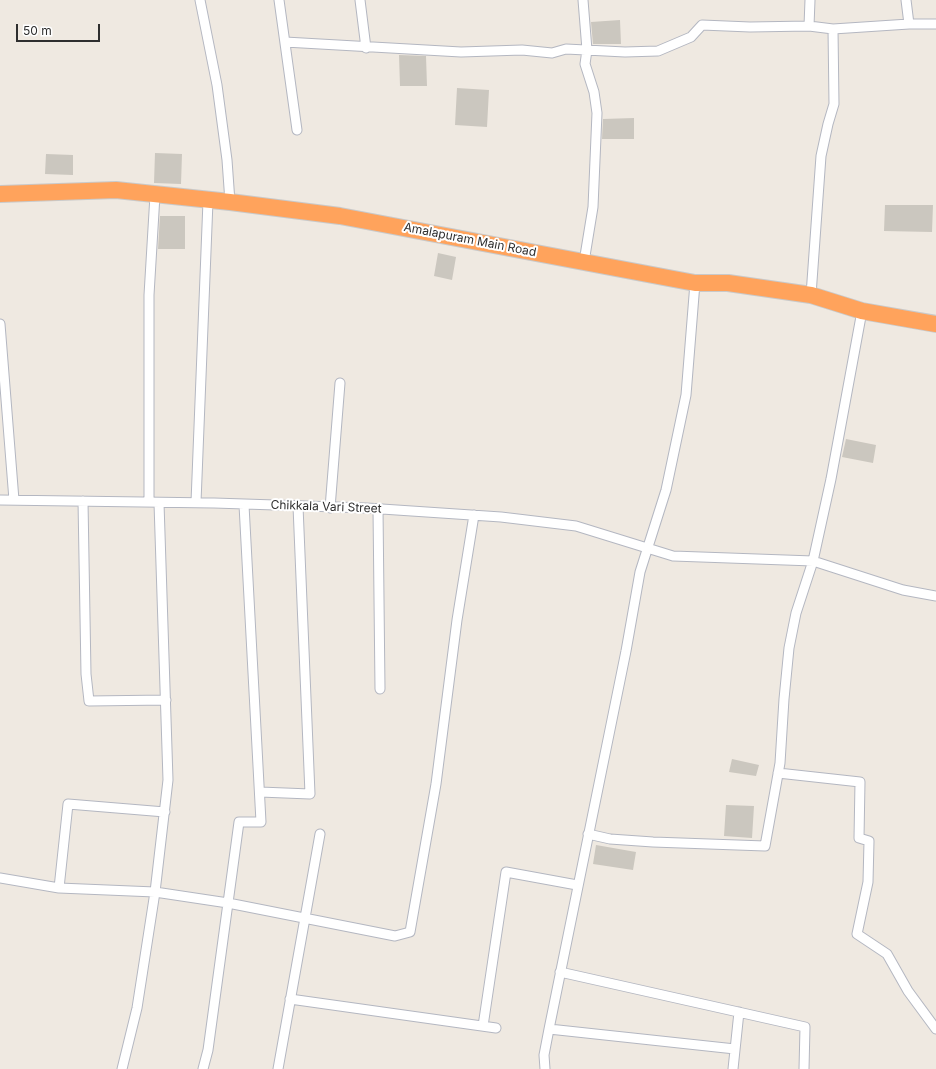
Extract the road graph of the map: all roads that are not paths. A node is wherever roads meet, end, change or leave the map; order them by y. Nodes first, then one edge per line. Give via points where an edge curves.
1 (200, 0) edge
2 (279, 0) edge
3 (360, 0) edge
4 (583, 0) edge
5 (810, 0) edge
6 (906, 0) edge
7 (909, 24) junction
8 (936, 24) edge
9 (809, 26) junction
10 (833, 29) junction
11 (285, 42) junction
12 (366, 48) junction
13 (586, 50) junction
14 (297, 130) dead end
15 (0, 194) edge
16 (155, 195) junction
17 (208, 201) junction
18 (230, 202) junction
19 (584, 262) junction
20 (695, 283) junction
21 (812, 295) junction
22 (862, 311) junction
23 (0, 324) edge
24 (936, 324) edge
25 (340, 383) dead end
26 (0, 500) edge
27 (14, 500) junction
28 (83, 501) junction
29 (149, 502) junction
30 (196, 502) junction
31 (159, 503) junction
32 (244, 505) junction
33 (298, 506) junction
34 (330, 508) junction
35 (378, 509) junction
36 (474, 515) junction
37 (648, 549) junction
38 (813, 561) junction
39 (936, 596) edge
40 (380, 689) dead end
41 (166, 700) junction
42 (778, 773) junction
43 (260, 792) junction
44 (165, 812) junction
45 (320, 834) dead end
46 (588, 834) junction
47 (0, 878) edge
48 (577, 885) junction
49 (59, 888) junction
50 (155, 892) junction
51 (228, 903) junction
52 (305, 918) junction
53 (560, 972) junction
54 (290, 999) junction
55 (738, 1012) junction
56 (483, 1026) junction
57 (496, 1028) dead end
58 (549, 1029) junction
59 (936, 1029) edge
60 (735, 1049) junction
61 (122, 1069) edge
62 (203, 1069) edge
63 (278, 1069) edge
64 (545, 1069) edge
65 (733, 1069) edge
66 (804, 1069) edge

1 - 18 street via 217,85
2 - 11 street
3 - 12 street
4 - 13 street
5 - 9 street
6 - 7 street
7 - 8 street
7 - 10 street
9 - 10 street
9 - 13 street via 702,25 691,37 658,51
10 - 21 street via 834,104 821,156
11 - 12 street
11 - 14 street
12 - 13 street via 461,52 522,50 552,53 566,49
13 - 19 street via 585,64 594,92 596,113 595,189
15 - 16 highway, Amalapuram Main Road via 116,190
16 - 17 highway, Amalapuram Main Road
16 - 29 street via 149,295
17 - 18 highway, Amalapuram Main Road
17 - 30 street
18 - 19 highway, Amalapuram Main Road via 340,216
19 - 20 highway, Amalapuram Main Road
20 - 21 highway, Amalapuram Main Road via 728,283
20 - 37 street via 686,395 666,490
21 - 22 highway, Amalapuram Main Road
22 - 24 highway, Amalapuram Main Road
22 - 38 street
23 - 27 street
25 - 34 street
26 - 27 street, Chikkala Vari Street
27 - 28 street, Chikkala Vari Street
28 - 29 street, Chikkala Vari Street
28 - 41 street via 89,701
29 - 31 street, Chikkala Vari Street
30 - 31 street, Chikkala Vari Street
30 - 32 street, Chikkala Vari Street
31 - 41 street
32 - 33 street, Chikkala Vari Street
32 - 43 street
33 - 34 street, Chikkala Vari Street
33 - 43 street via 310,794
34 - 35 street, Chikkala Vari Street
35 - 36 street, Chikkala Vari Street
35 - 40 street
36 - 37 street, Chikkala Vari Street via 576,526
36 - 52 street via 460,598 436,784 410,932 395,936
37 - 38 street, Chikkala Vari Street via 673,556
37 - 46 street via 640,572
38 - 39 street, Chikkala Vari Street via 903,590
38 - 42 street via 796,613 789,648
41 - 44 street via 168,780
42 - 46 street via 765,846 653,842 610,839
42 - 59 street via 860,782 859,838 869,841 868,882 857,934 887,954 908,991
43 - 51 street via 261,822 240,822
44 - 49 street via 68,804
44 - 50 street
45 - 52 street
46 - 48 street
47 - 49 street
48 - 53 street
48 - 56 street via 506,872
49 - 50 street
50 - 51 street
50 - 61 street via 137,1008
51 - 52 street
51 - 62 street via 208,1050
52 - 54 street
53 - 55 street
53 - 58 street
54 - 56 street
54 - 63 street
55 - 60 street
55 - 66 street via 805,1027
56 - 57 street
58 - 60 street
58 - 64 street via 544,1056
60 - 65 street

